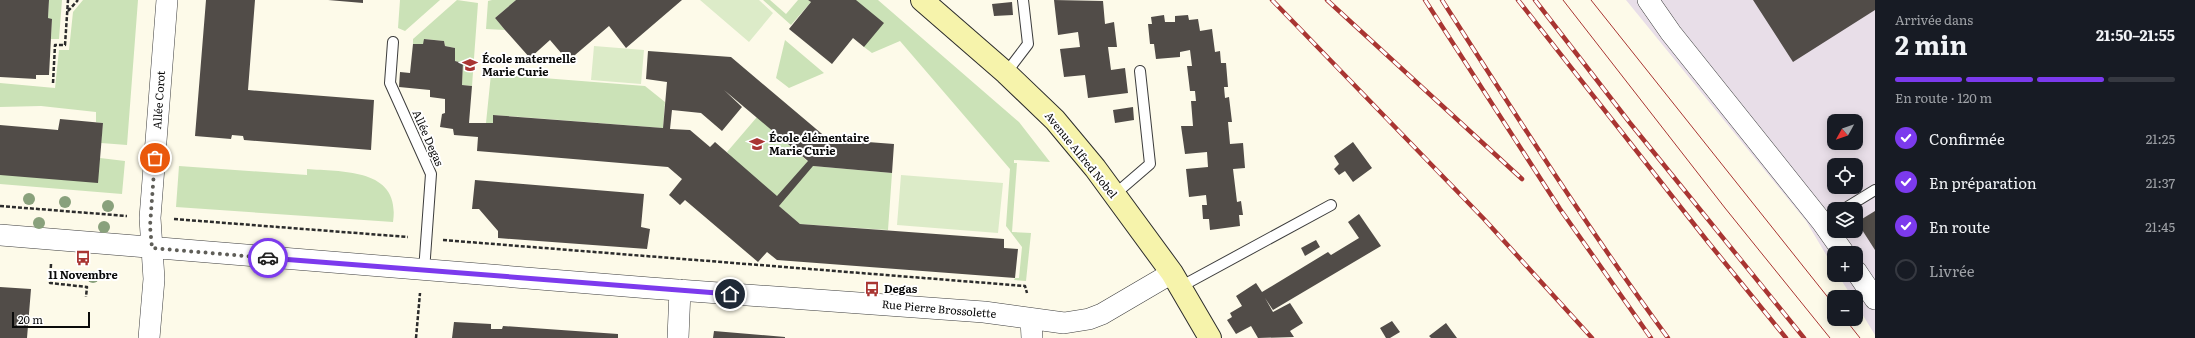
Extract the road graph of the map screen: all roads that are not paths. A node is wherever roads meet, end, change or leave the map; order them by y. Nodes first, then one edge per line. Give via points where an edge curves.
1 (167, 0) edge
2 (922, 0) edge
3 (1023, 0) edge
4 (1648, 0) edge
5 (393, 42) dead end
6 (1140, 71) dead end
7 (1006, 73) junction
8 (1875, 190) edge
9 (1114, 194) junction
10 (1855, 202) edge
11 (1331, 205) dead end
12 (1827, 217) edge
13 (0, 235) edge
14 (152, 248) junction
15 (424, 271) junction
16 (1863, 281) edge
17 (1179, 285) junction
18 (680, 290) junction
19 (1875, 299) edge
20 (1032, 329) edge
21 (149, 338) edge
22 (678, 338) edge
23 (1210, 338) edge

1 - 14 street, Allée Corot via 150,218
2 - 7 street, Avenue Alfred Nobel
3 - 7 lane via 1028,44
4 - 12 street via 1671,33
5 - 15 lane, Allée Degas via 390,83 431,174
6 - 9 lane via 1150,164
7 - 9 street, Avenue Alfred Nobel via 1055,120
8 - 10 lane
9 - 17 street, Avenue Alfred Nobel
11 - 17 lane
13 - 14 street, Rue Pierre Brossolette
14 - 15 street, Rue Pierre Brossolette
14 - 21 street, Allée Corot via 154,279
15 - 18 street, Rue Pierre Brossolette
16 - 19 street
17 - 20 street, Rue Pierre Brossolette via 1130,298 1089,319
17 - 23 street, Avenue Alfred Nobel
18 - 20 street, Rue Pierre Brossolette via 984,312
18 - 22 street

